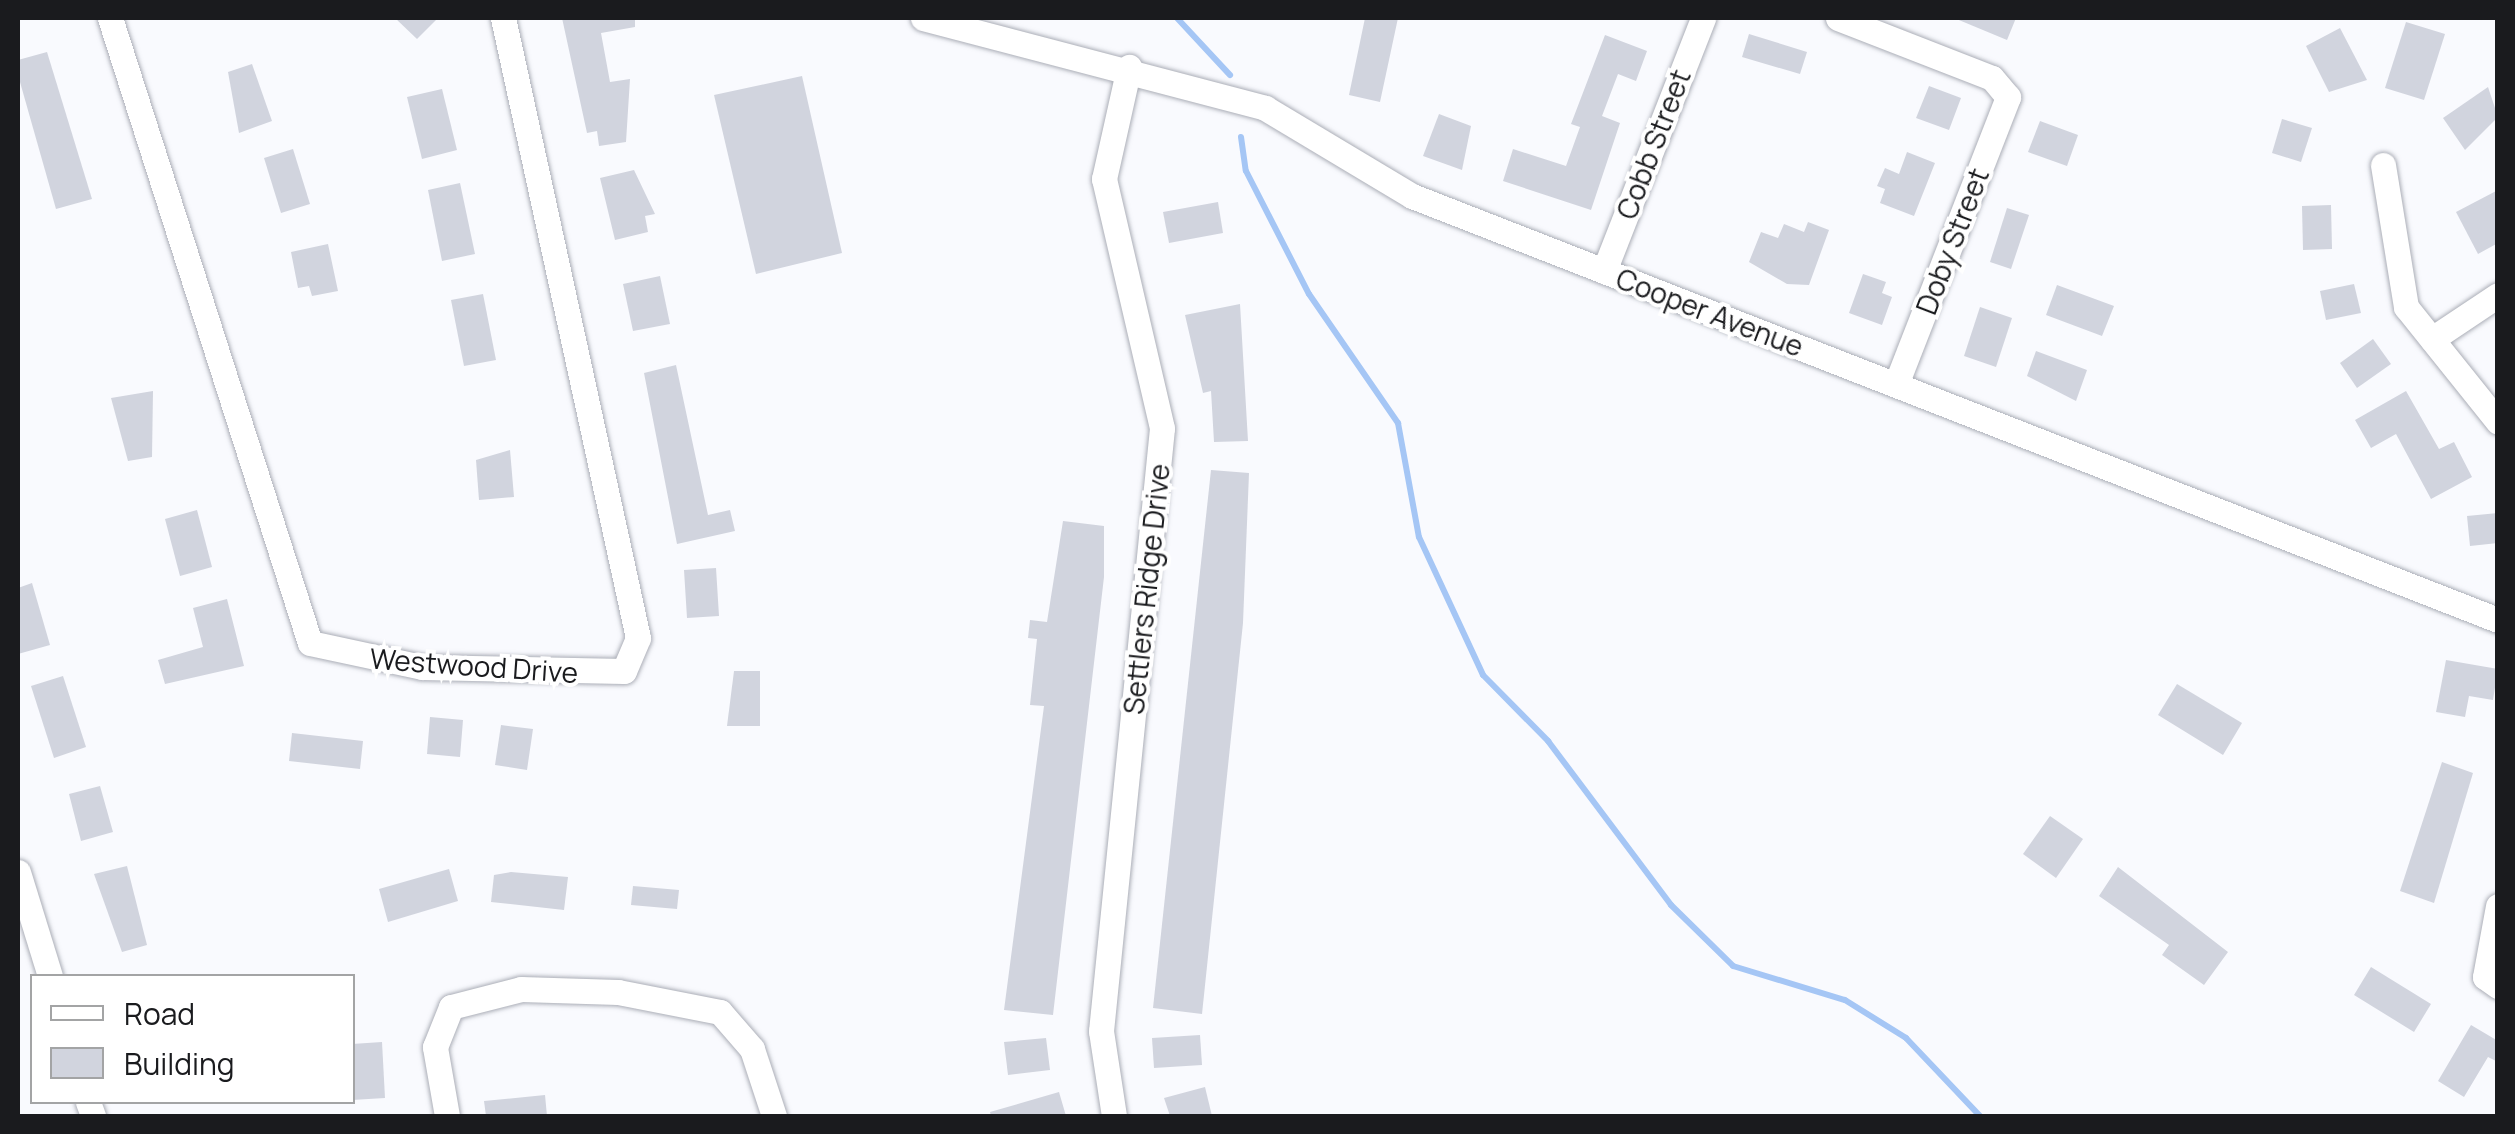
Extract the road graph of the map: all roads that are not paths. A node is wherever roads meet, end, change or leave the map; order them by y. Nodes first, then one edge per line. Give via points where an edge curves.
1 (110, 18) edge
2 (503, 18) edge
3 (923, 18) edge
4 (1703, 18) edge
5 (1838, 18) edge
6 (1129, 67) junction
7 (2382, 165) dead end
8 (1604, 270) junction
9 (2498, 295) edge
10 (2432, 339) junction
11 (1896, 384) junction
12 (2498, 422) edge
13 (2498, 620) edge
14 (18, 872) edge
15 (2498, 906) edge
16 (49, 974) edge
17 (2491, 982) edge
18 (447, 1116) edge
19 (774, 1116) edge
20 (1114, 1116) edge

1 - 2 street, Westwood Drive via 310,643 422,666 624,671 638,638
3 - 6 street, Cooper Avenue
4 - 8 street, Cobb Street
5 - 11 street, Doby Street via 1992,78 2008,97
6 - 8 street, Cooper Avenue via 1264,108 1412,196
6 - 20 street, Settlers Ridge Drive via 1104,179 1162,428 1100,1031
7 - 10 street via 2390,253 2406,308
8 - 11 street, Cooper Avenue
9 - 10 street
10 - 12 street
11 - 13 street, Cooper Avenue
14 - 16 street
15 - 17 street
18 - 19 street via 436,1046 451,1007 521,989 618,992 720,1012 752,1049

